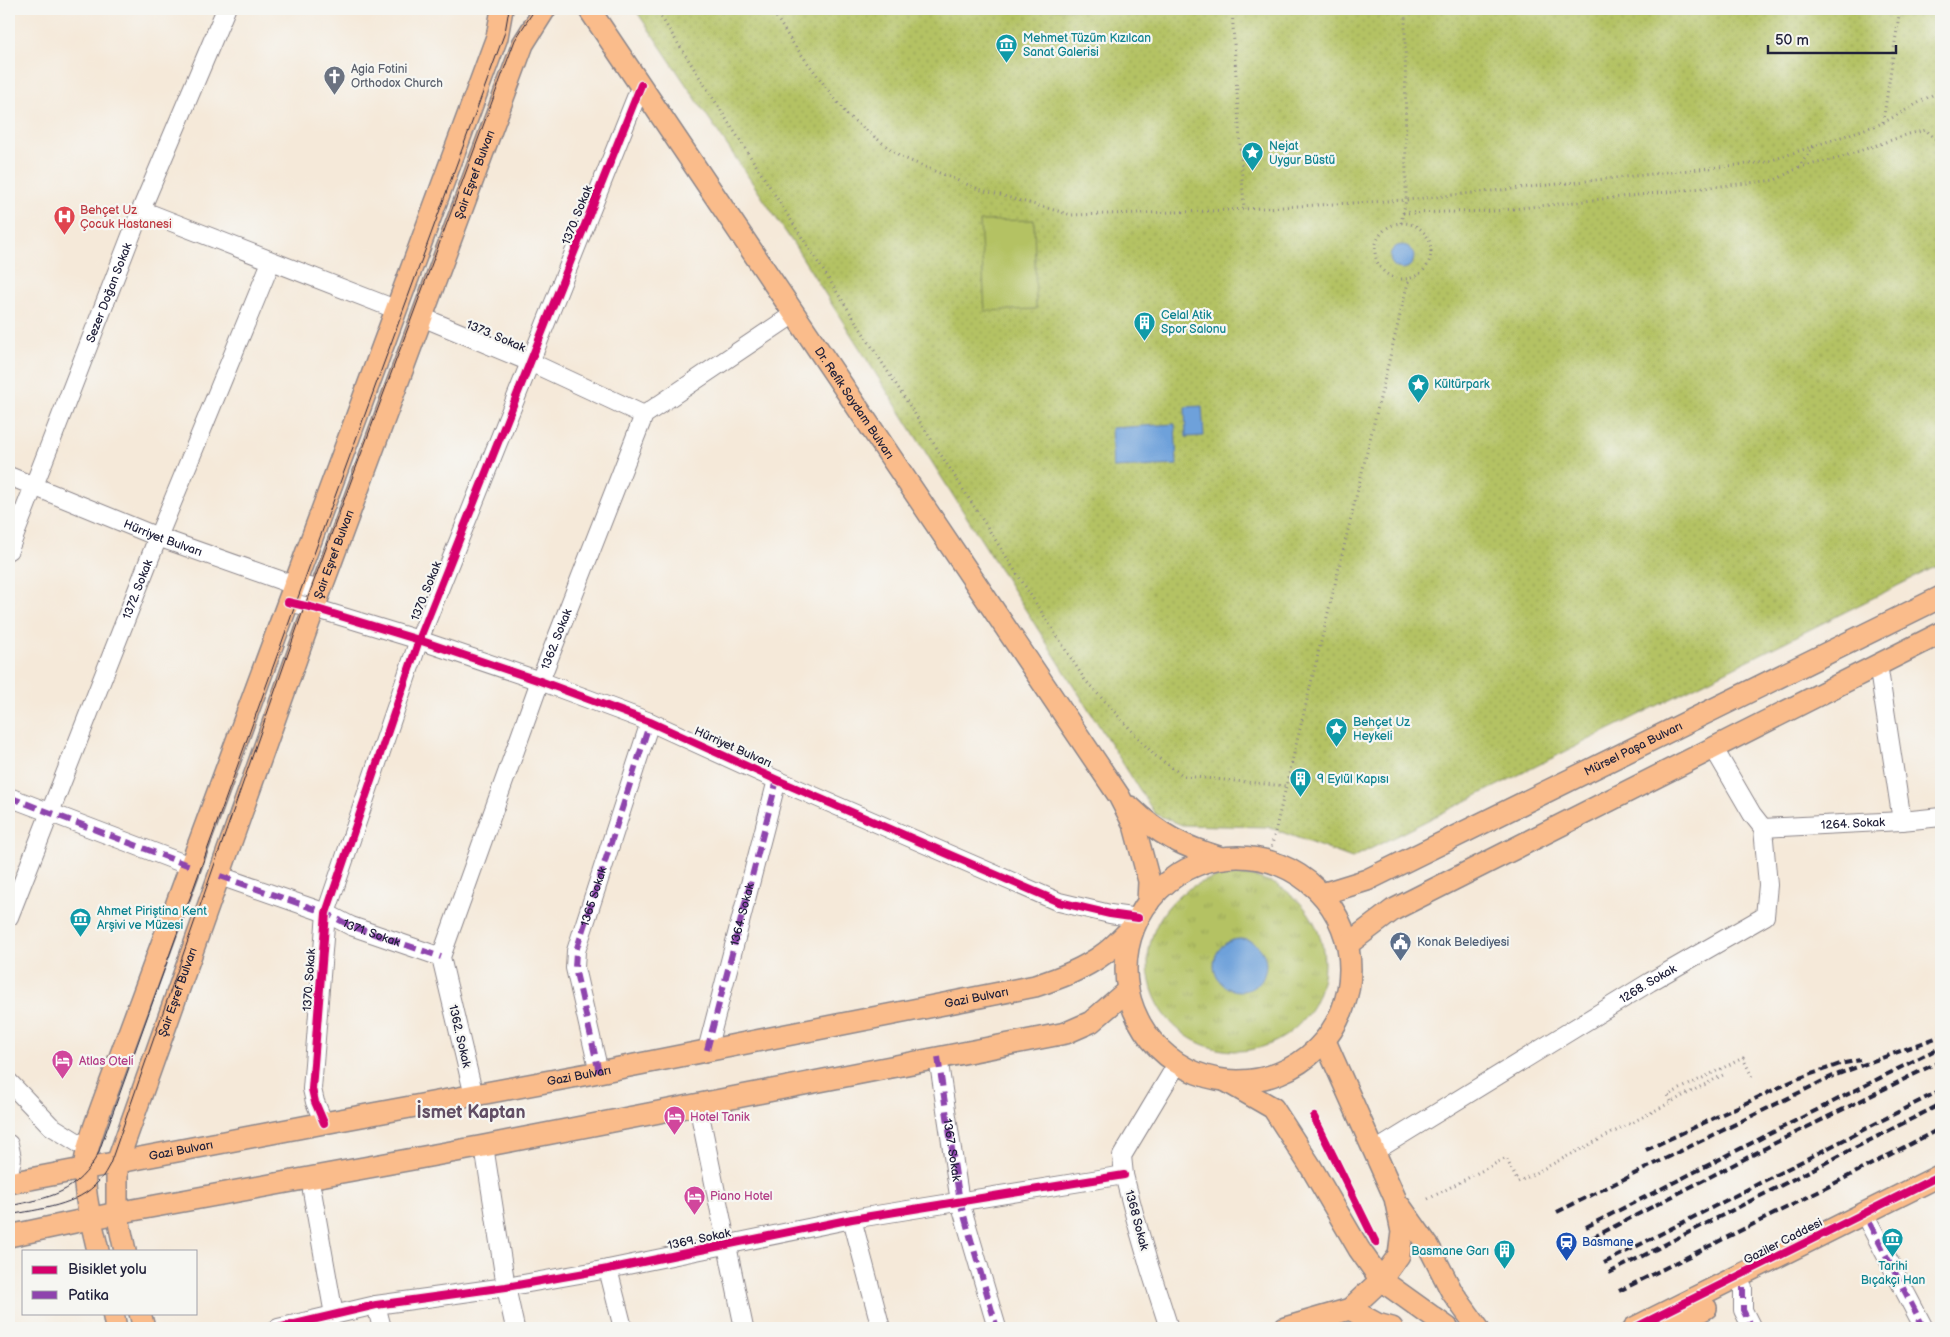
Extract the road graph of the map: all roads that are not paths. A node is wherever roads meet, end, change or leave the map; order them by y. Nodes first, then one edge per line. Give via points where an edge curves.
1 (226, 9) edge
2 (502, 9) edge
3 (545, 9) edge
4 (589, 9) edge
5 (641, 85) junction
6 (141, 210) junction
7 (271, 262) junction
8 (395, 310) junction
9 (794, 314) junction
10 (422, 316) junction
11 (530, 362) junction
12 (644, 415) junction
13 (9, 476) edge
14 (34, 485) junction
15 (158, 538) junction
16 (9, 550) edge
17 (291, 593) junction
18 (1941, 597) edge
19 (318, 598) junction
20 (1941, 633) edge
21 (419, 640) junction
22 (1878, 664) junction
23 (540, 681) junction
24 (650, 722) junction
25 (1713, 747) junction
26 (777, 780) junction
27 (1119, 796) junction
28 (9, 797) edge
29 (49, 812) junction
30 (1941, 817) edge
31 (1902, 821) junction
32 (1763, 828) junction
33 (1223, 859) junction
34 (190, 866) junction
35 (220, 876) junction
36 (1322, 894) junction
37 (326, 913) junction
38 (1140, 916) junction
39 (9, 917) edge
40 (1348, 944) junction
41 (441, 957) junction
42 (1128, 990) junction
43 (1325, 1041) junction
44 (707, 1050) junction
45 (938, 1057) junction
46 (1177, 1064) junction
47 (599, 1072) junction
48 (1225, 1081) junction
49 (9, 1082) edge
50 (474, 1096) junction
51 (698, 1105) junction
52 (324, 1123) junction
53 (9, 1144) edge
54 (484, 1146) junction
55 (1375, 1151) junction
56 (86, 1159) junction
57 (117, 1163) junction
58 (9, 1174) edge
59 (1124, 1175) junction
60 (1941, 1175) edge
61 (9, 1183) edge
62 (1941, 1190) edge
63 (312, 1191) dead end
64 (1395, 1198) junction
65 (960, 1202) junction
66 (117, 1213) junction
67 (91, 1218) junction
68 (852, 1219) junction
69 (1869, 1223) junction
70 (9, 1236) edge
71 (727, 1245) junction
72 (98, 1250) edge
73 (125, 1250) edge
74 (608, 1270) junction
75 (1381, 1280) junction
76 (506, 1287) junction
77 (1743, 1287) junction
78 (376, 1305) junction
79 (1350, 1310) junction
80 (113, 1314) edge
81 (140, 1314) edge
82 (334, 1315) junction
83 (116, 1328) edge
84 (144, 1328) edge
85 (278, 1328) edge
86 (382, 1328) edge
87 (515, 1328) edge
88 (624, 1328) edge
89 (744, 1328) edge
90 (881, 1328) edge
91 (997, 1328) edge
92 (1170, 1328) edge
93 (1285, 1328) edge
94 (1392, 1328) edge
95 (1448, 1328) edge
96 (1478, 1328) edge
97 (1634, 1328) edge
98 (1668, 1328) edge
99 (1752, 1328) edge
100 (1924, 1328) edge

1 - 6 street, Sezer Doğan Sokak
2 - 8 main road via 497,36
3 - 10 main road, Şair Eşref Bulvarı via 523,44
4 - 5 main road, Dr. Refik Saydam Bulvarı
5 - 9 main road, Dr. Refik Saydam Bulvarı
5 - 11 street, 1370. Sokak
6 - 7 street
6 - 14 street, Sezer Doğan Sokak
7 - 8 street
7 - 15 street, 1372. Sokak
8 - 17 main road
9 - 12 street
9 - 27 main road, Dr. Refik Saydam Bulvarı
10 - 11 street, 1373. Sokak
10 - 19 main road, Şair Eşref Bulvarı
11 - 12 street, 1373. Sokak
11 - 21 street, 1370. Sokak
12 - 23 street, 1362. Sokak
13 - 14 street, Hürriyet Bulvarı
14 - 15 street, Hürriyet Bulvarı
14 - 16 street, Sezer Doğan Sokak
15 - 17 street, Hürriyet Bulvarı
15 - 29 street, 1372. Sokak
17 - 19 street, Hürriyet Bulvarı
17 - 34 main road
18 - 36 main road, Mürsel Paşa Bulvarı via 1367,880
19 - 21 street, Hürriyet Bulvarı
19 - 35 main road, Şair Eşref Bulvarı
20 - 22 main road
21 - 23 street, Hürriyet Bulvarı
21 - 37 street, 1370. Sokak
22 - 25 main road
22 - 31 street
23 - 24 street, Hürriyet Bulvarı
23 - 41 street, 1362. Sokak
24 - 26 street, Hürriyet Bulvarı
24 - 47 street, 1365 Sokak via 576,951 575,968
25 - 32 street
25 - 40 main road via 1393,910
26 - 38 street, Hürriyet Bulvarı via 1060,902 1110,914
26 - 44 street, 1364. Sokak
27 - 33 main road via 1157,830 1194,849
27 - 38 main road via 1134,825 1149,881
28 - 29 street
29 - 34 street
29 - 39 street, 1372. Sokak
30 - 31 street, 1264. Sokak
31 - 32 street, 1264. Sokak
32 - 55 street, 1268. Sokak via 1768,885 1765,916 1650,982
33 - 36 main road via 1268,861 1297,874
33 - 38 main road, Gazi Bulvarı via 1181,873 1163,886
34 - 56 main road
35 - 37 street, 1371. Sokak
35 - 57 main road, Şair Eşref Bulvarı
36 - 40 main road via 1338,917
37 - 41 street, 1371. Sokak via 351,926
37 - 52 street, 1370. Sokak via 312,1089
38 - 42 main road via 1126,965
38 - 44 main road, Gazi Bulvarı via 1106,953 1060,978 1035,986
40 - 43 main road via 1351,969 1348,995 1339,1019
41 - 50 street, 1362. Sokak
42 - 45 main road via 1091,1022 1066,1033
42 - 46 main road via 1137,1019 1154,1044
43 - 48 main road via 1297,1065 1262,1079
43 - 55 main road
44 - 47 main road, Gazi Bulvarı
45 - 51 main road
45 - 65 street, 1367. Sokak
46 - 48 main road via 1200,1075
46 - 59 street, 1368 Sokak via 1122,1156
47 - 50 main road, Gazi Bulvarı
48 - 75 main road via 1274,1108
49 - 56 street
50 - 52 main road, Gazi Bulvarı
51 - 54 main road
51 - 71 street
52 - 57 main road, Gazi Bulvarı
53 - 58 street via 12,1158
54 - 66 main road
54 - 76 street
55 - 64 main road
56 - 57 main road
56 - 61 main road
56 - 67 main road
57 - 66 main road, Şair Eşref Bulvarı
59 - 65 street, 1369. Sokak
59 - 92 street, 1368 Sokak
60 - 97 main road, Gaziler Caddesi
62 - 69 main road, Gaziler Caddesi
63 - 82 street
64 - 75 main road via 1402,1232 1399,1255
64 - 96 main road via 1429,1247 1452,1292
65 - 68 street, 1369. Sokak
65 - 91 street, 1367. Sokak
66 - 67 main road
66 - 73 main road, Şair Eşref Bulvarı
67 - 70 main road
67 - 72 main road
68 - 71 street, 1369. Sokak
68 - 90 street
69 - 77 main road, Gaziler Caddesi
69 - 100 street
71 - 74 street, 1369. Sokak
71 - 89 street
74 - 76 street, 1369. Sokak
74 - 88 street
75 - 79 main road
75 - 95 main road
76 - 78 street, 1369. Sokak
76 - 87 street
77 - 98 main road, Gaziler Caddesi
77 - 99 street via 1743,1310
78 - 82 street, 1369. Sokak
78 - 86 street
79 - 93 main road
79 - 94 main road
80 - 83 main road
81 - 84 main road
82 - 85 street, 1369. Sokak

